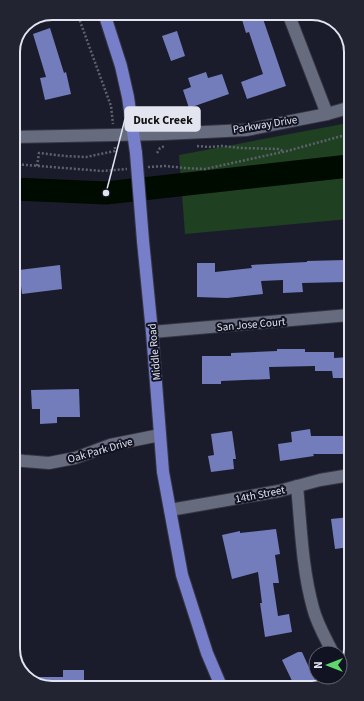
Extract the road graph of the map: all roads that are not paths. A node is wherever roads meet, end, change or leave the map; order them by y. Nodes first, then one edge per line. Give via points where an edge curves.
1 (106, 20) edge
2 (291, 20) edge
3 (344, 109) edge
4 (327, 114) junction
5 (134, 135) junction
6 (20, 137) edge
7 (344, 315) edge
8 (152, 332) junction
9 (160, 435) junction
10 (20, 461) edge
11 (344, 476) edge
12 (297, 486) junction
13 (170, 510) junction
14 (329, 645) edge
15 (219, 681) edge

1 - 5 main road, Middle Road via 121,66
2 - 4 street
3 - 4 street, Parkway Drive
4 - 5 street, Parkway Drive via 246,130
5 - 6 street, Parkway Drive
5 - 8 main road, Middle Road, bridge
7 - 8 street, San Jose Court
8 - 9 main road, Middle Road
9 - 10 street, Oak Park Drive via 110,445 75,458 49,463
9 - 13 main road, Middle Road
11 - 12 street, 14th Street
12 - 13 street, 14th Street
12 - 14 street via 304,567 313,609
13 - 15 main road, Middle Road via 182,575 207,653

